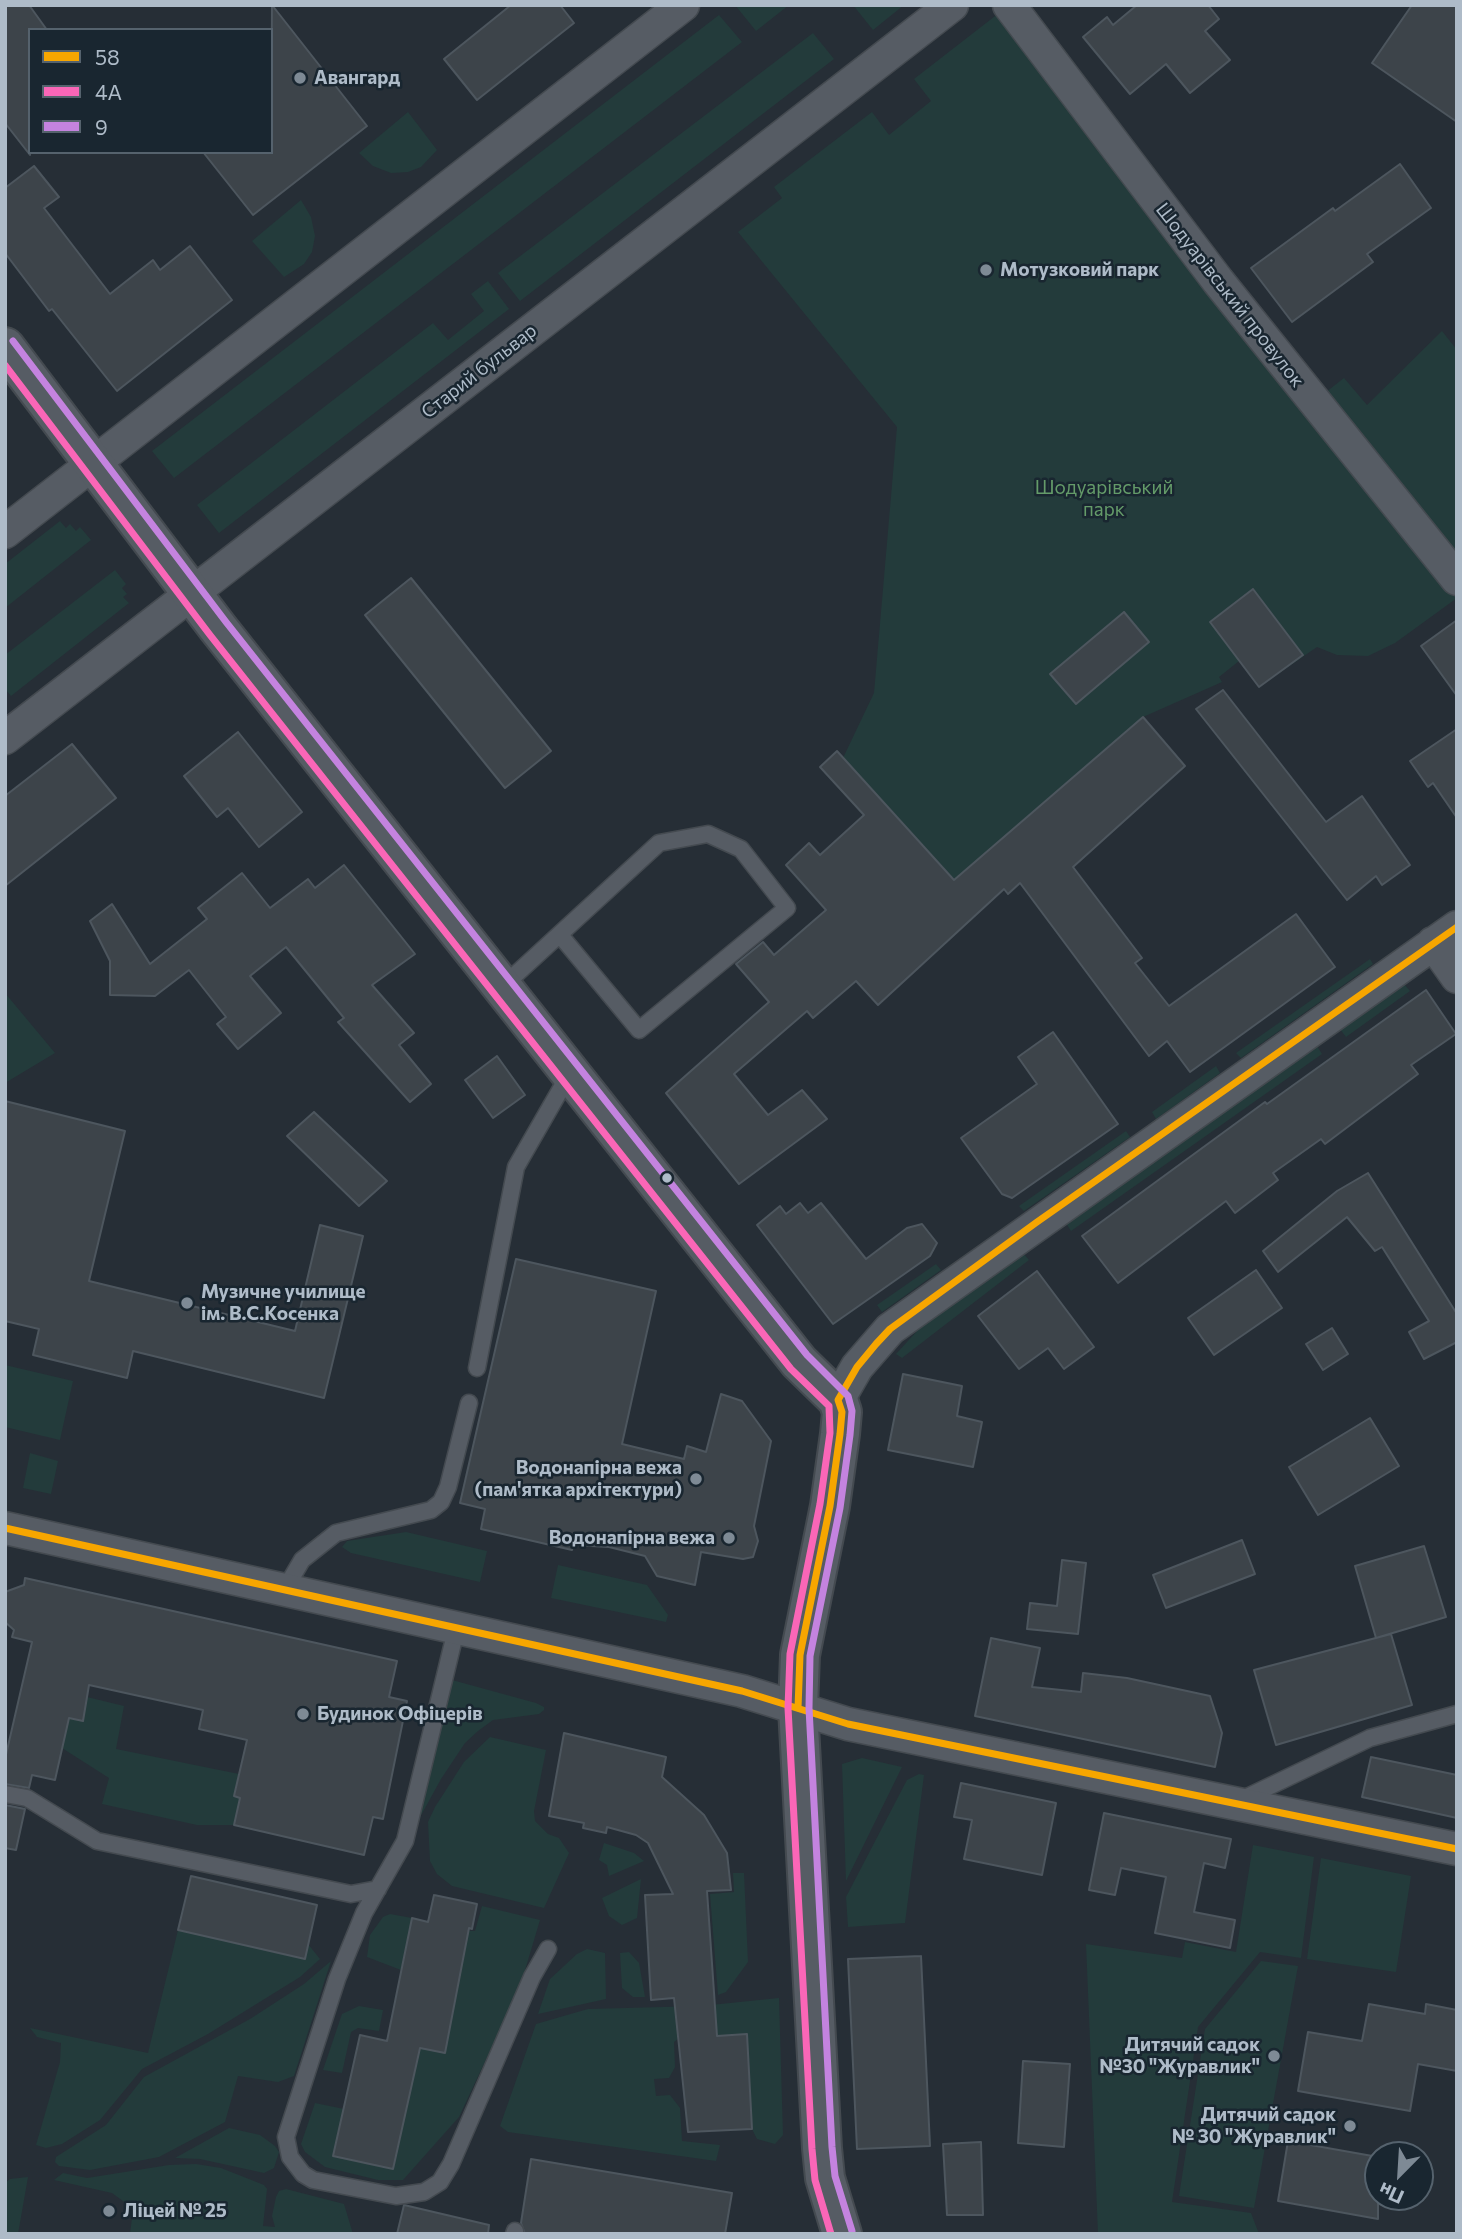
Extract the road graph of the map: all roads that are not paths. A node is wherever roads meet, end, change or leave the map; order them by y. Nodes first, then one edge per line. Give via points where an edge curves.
1 (683, 5) edge
2 (952, 5) edge
3 (1009, 5) edge
4 (5, 347) edge
5 (94, 464) junction
6 (5, 532) edge
7 (1457, 579) edge
8 (191, 593) junction
9 (5, 738) edge
10 (560, 935) junction
11 (1445, 935) edge
12 (1457, 977) edge
13 (502, 987) junction
14 (570, 1073) junction
15 (477, 1368) dead end
16 (838, 1401) junction
17 (469, 1403) dead end
18 (5, 1528) edge
19 (285, 1589) junction
20 (457, 1626) junction
21 (799, 1708) junction
22 (1455, 1710) edge
23 (5, 1794) edge
24 (1236, 1803) junction
25 (1457, 1849) edge
26 (377, 1889) junction
27 (548, 1949) dead end
28 (842, 2234) edge

1 - 5 street
2 - 8 street, Старий бульвар
3 - 7 street, Шодуарівський провулок via 1218,281
4 - 5 street
5 - 6 street
5 - 8 street
8 - 9 street, Старий бульвар
8 - 13 street
10 - 10 lane via 659,843 708,834 741,849 787,908 639,1030
10 - 13 lane
11 - 12 street
11 - 16 street via 890,1329 858,1367
13 - 14 street
14 - 15 lane via 516,1167
14 - 16 street via 799,1363
16 - 21 street via 840,1434 800,1655
17 - 19 lane via 441,1502 430,1510 336,1533 302,1560
18 - 19 street
19 - 20 street
20 - 21 street via 742,1690
20 - 26 lane via 405,1841
21 - 24 street via 848,1724
21 - 28 street via 822,2148 825,2178
22 - 24 lane via 1370,1738
23 - 26 lane via 27,1798 97,1841 351,1894
24 - 25 street
26 - 27 lane via 337,1979 286,2137 290,2157 313,2180 396,2196 424,2192 440,2182

